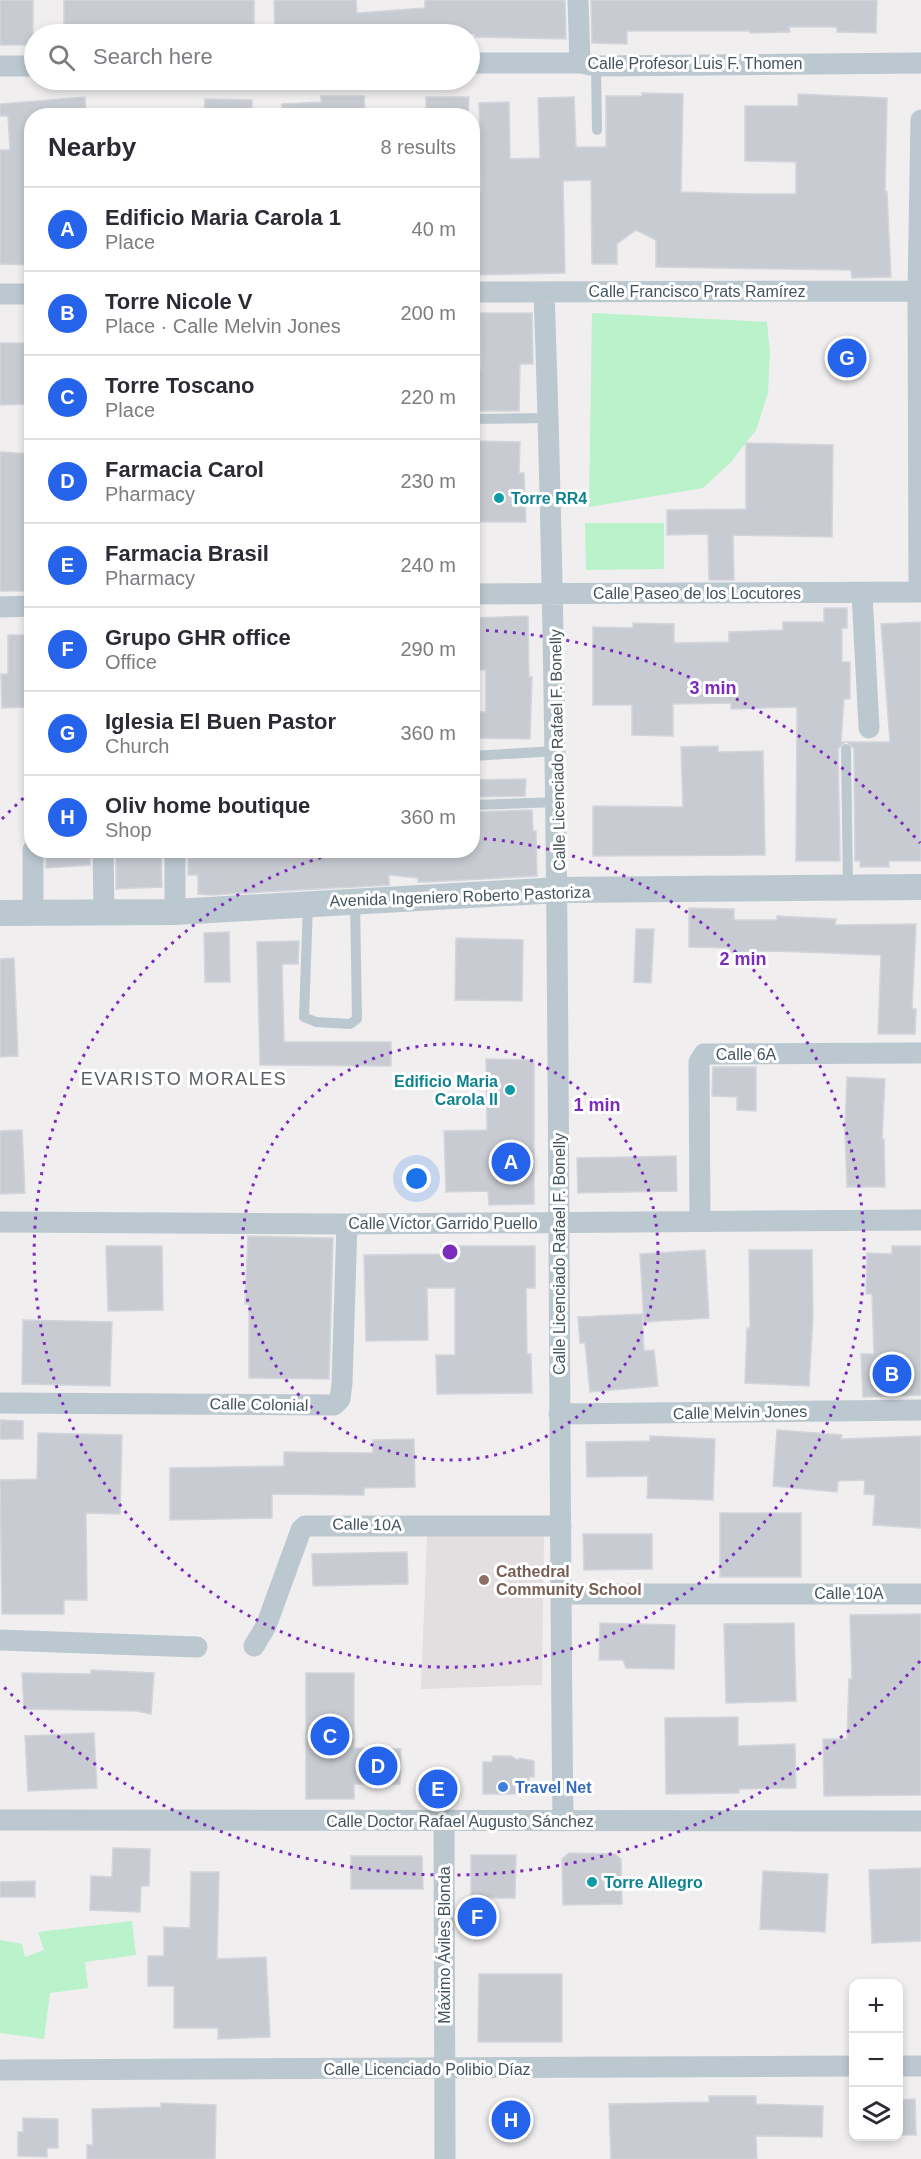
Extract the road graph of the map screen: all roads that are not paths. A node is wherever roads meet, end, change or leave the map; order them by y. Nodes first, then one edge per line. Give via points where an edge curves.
1 (578, 0) edge
2 (480, 63) edge
3 (921, 63) edge
4 (588, 64) junction
5 (0, 66) edge
6 (24, 66) edge
7 (921, 120) edge
8 (597, 130) dead end
9 (919, 291) edge
10 (480, 292) edge
11 (544, 292) junction
12 (0, 294) edge
13 (24, 294) edge
14 (549, 418) junction
15 (480, 420) edge
16 (920, 592) edge
17 (862, 593) junction
18 (480, 594) edge
19 (555, 594) junction
20 (24, 606) edge
21 (0, 607) edge
22 (868, 728) dead end
23 (846, 749) dead end
24 (557, 751) junction
25 (480, 756) edge
26 (558, 802) junction
27 (480, 805) edge
28 (33, 858) edge
29 (103, 858) edge
30 (175, 858) edge
31 (848, 887) junction
32 (921, 887) edge
33 (559, 890) junction
34 (355, 900) junction
35 (308, 903) junction
36 (175, 912) junction
37 (0, 913) edge
38 (33, 913) junction
39 (104, 913) junction
40 (921, 1053) edge
41 (700, 1220) junction
42 (921, 1220) edge
43 (0, 1222) edge
44 (559, 1222) junction
45 (347, 1224) junction
46 (0, 1403) edge
47 (921, 1410) edge
48 (559, 1414) junction
49 (561, 1526) junction
50 (561, 1594) junction
51 (921, 1594) edge
52 (0, 1640) edge
53 (254, 1646) dead end
54 (198, 1647) dead end
55 (0, 1820) edge
56 (444, 1821) junction
57 (563, 1821) junction
58 (921, 1821) edge
59 (849, 2066) edge
60 (903, 2066) edge
61 (921, 2066) edge
62 (445, 2069) junction
63 (0, 2070) edge
64 (445, 2159) edge

1 - 4 street
2 - 4 street, Calle Profesor Luis F. Thomen
3 - 4 street, Calle Profesor Luis F. Thomen
4 - 8 lane
5 - 6 street
7 - 9 street
9 - 11 street, Calle Francisco Prats Ramírez
9 - 16 street
10 - 11 street, Calle Francisco Prats Ramírez
11 - 14 street, Calle Licenciado Rafael F. Bonelly
12 - 13 street
14 - 15 lane
14 - 19 street, Calle Licenciado Rafael F. Bonelly
16 - 17 street, Calle Paseo de los Locutores
17 - 19 street, Calle Paseo de los Locutores
17 - 22 street
18 - 19 street, Calle Paseo de los Locutores
19 - 24 street, Calle Licenciado Rafael F. Bonelly
20 - 21 street
23 - 31 lane
24 - 25 lane
24 - 26 street, Calle Licenciado Rafael F. Bonelly
26 - 27 lane
26 - 33 street, Calle Licenciado Rafael F. Bonelly
28 - 38 street
29 - 39 street
30 - 36 street
31 - 32 street, Avenida Ingeniero Roberto Pastoriza
31 - 33 street, Avenida Ingeniero Roberto Pastoriza
33 - 34 street, Avenida Ingeniero Roberto Pastoriza
33 - 44 street, Calle Licenciado Rafael F. Bonelly
34 - 35 street, Avenida Ingeniero Roberto Pastoriza
34 - 35 lane via 357,1019 350,1024 316,1022 304,1017
35 - 36 street, Avenida Ingeniero Roberto Pastoriza
36 - 39 street, Avenida Ingeniero Roberto Pastoriza
37 - 38 street, Avenida Ingeniero Roberto Pastoriza
38 - 39 street, Avenida Ingeniero Roberto Pastoriza
40 - 41 street, Calle 6A via 704,1054 699,1062
41 - 42 street, Calle Víctor Garrido Puello
41 - 44 street, Calle Víctor Garrido Puello
43 - 45 street, Calle Víctor Garrido Puello
44 - 45 street, Calle Víctor Garrido Puello
44 - 48 street, Calle Licenciado Rafael F. Bonelly
45 - 46 street, Calle Colonial via 342,1383 340,1399 334,1405
47 - 48 street, Calle Melvin Jones
48 - 49 street, Calle Licenciado Rafael F. Bonelly
49 - 50 street, Calle Licenciado Rafael F. Bonelly
49 - 53 street, Calle 10A via 305,1526 266,1626
50 - 51 street, Calle 10A
50 - 57 street, Calle Licenciado Rafael F. Bonelly
52 - 54 street
55 - 56 street, Calle Doctor Rafael Augusto Sánchez
56 - 57 street, Calle Doctor Rafael Augusto Sánchez
56 - 62 street, Máximo Áviles Blonda
57 - 58 street, Calle Doctor Rafael Augusto Sánchez
59 - 62 street, Calle Licenciado Polibio Díaz
60 - 61 street
62 - 63 street, Calle Licenciado Polibio Díaz
62 - 64 street, Máximo Áviles Blonda

